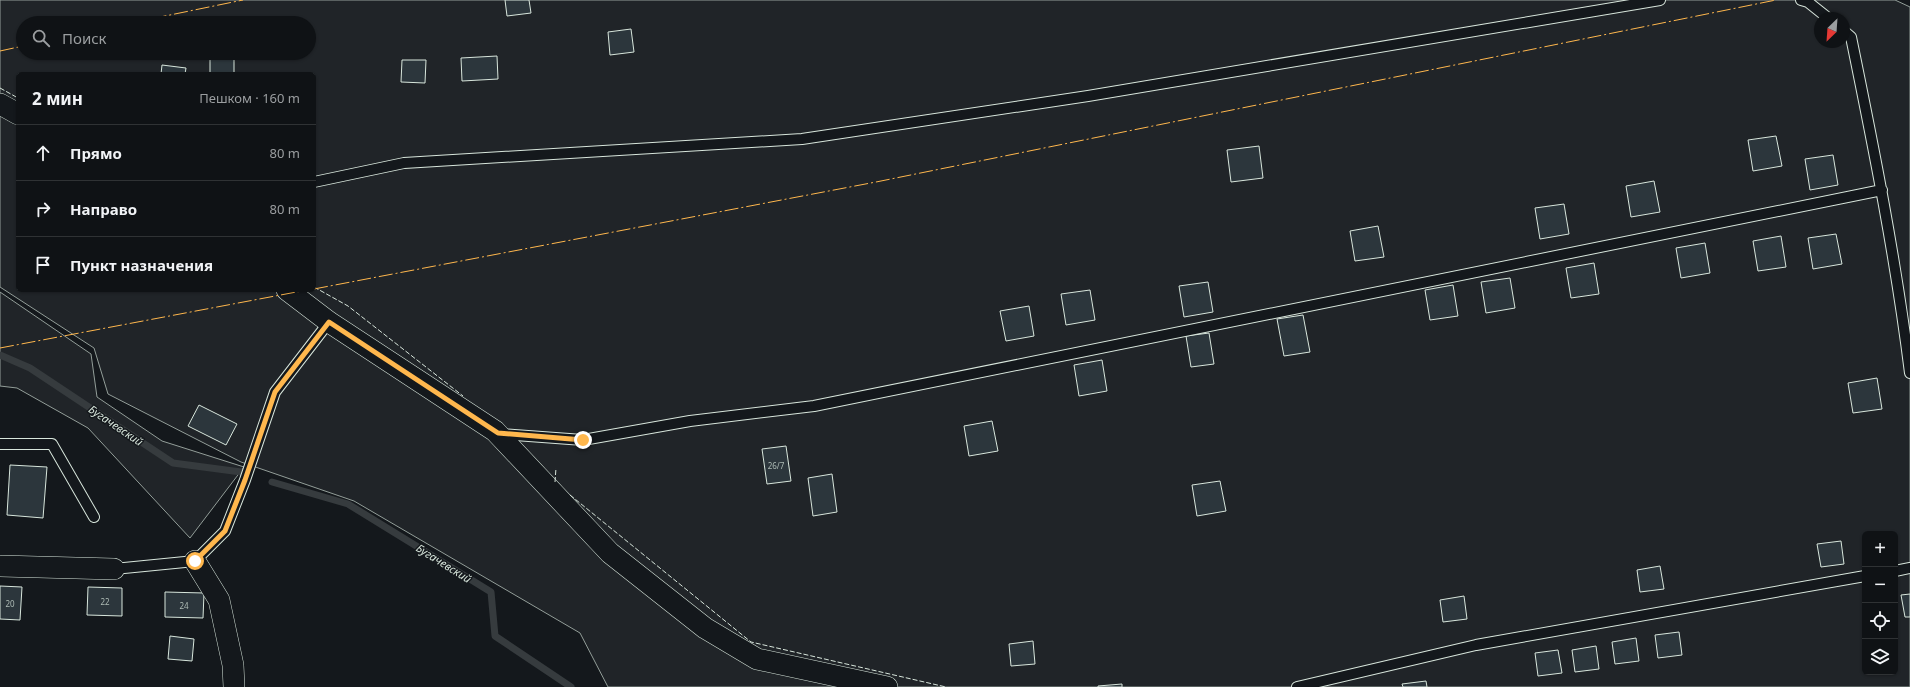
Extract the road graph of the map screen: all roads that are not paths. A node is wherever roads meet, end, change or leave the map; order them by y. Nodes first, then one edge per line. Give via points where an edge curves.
1 (1660, 0) edge
2 (1801, 0) edge
3 (1820, 12) edge
4 (1850, 36) edge
5 (0, 104) edge
6 (16, 113) edge
7 (316, 182) edge
8 (1882, 190) junction
9 (290, 292) edge
10 (329, 322) junction
11 (1910, 373) edge
12 (498, 433) junction
13 (0, 444) edge
14 (94, 517) dead end
15 (195, 561) junction
16 (0, 566) edge
17 (1910, 568) edge
18 (114, 569) joint
19 (1898, 570) edge
20 (1862, 577) edge
21 (234, 687) edge
22 (887, 687) edge
23 (1297, 687) edge

1 - 7 lane via 1088,96 802,138 404,163
2 - 3 lane
4 - 8 lane
5 - 6 street
8 - 11 lane via 1901,296
8 - 12 lane via 814,406 690,421 583,440
9 - 10 street
10 - 12 street
10 - 15 lane via 275,392 225,531
12 - 22 street via 610,553 705,628 757,659
13 - 14 lane via 52,444
15 - 18 lane
15 - 21 street via 219,600 233,665
16 - 18 street
17 - 19 lane
20 - 23 lane via 1476,645

